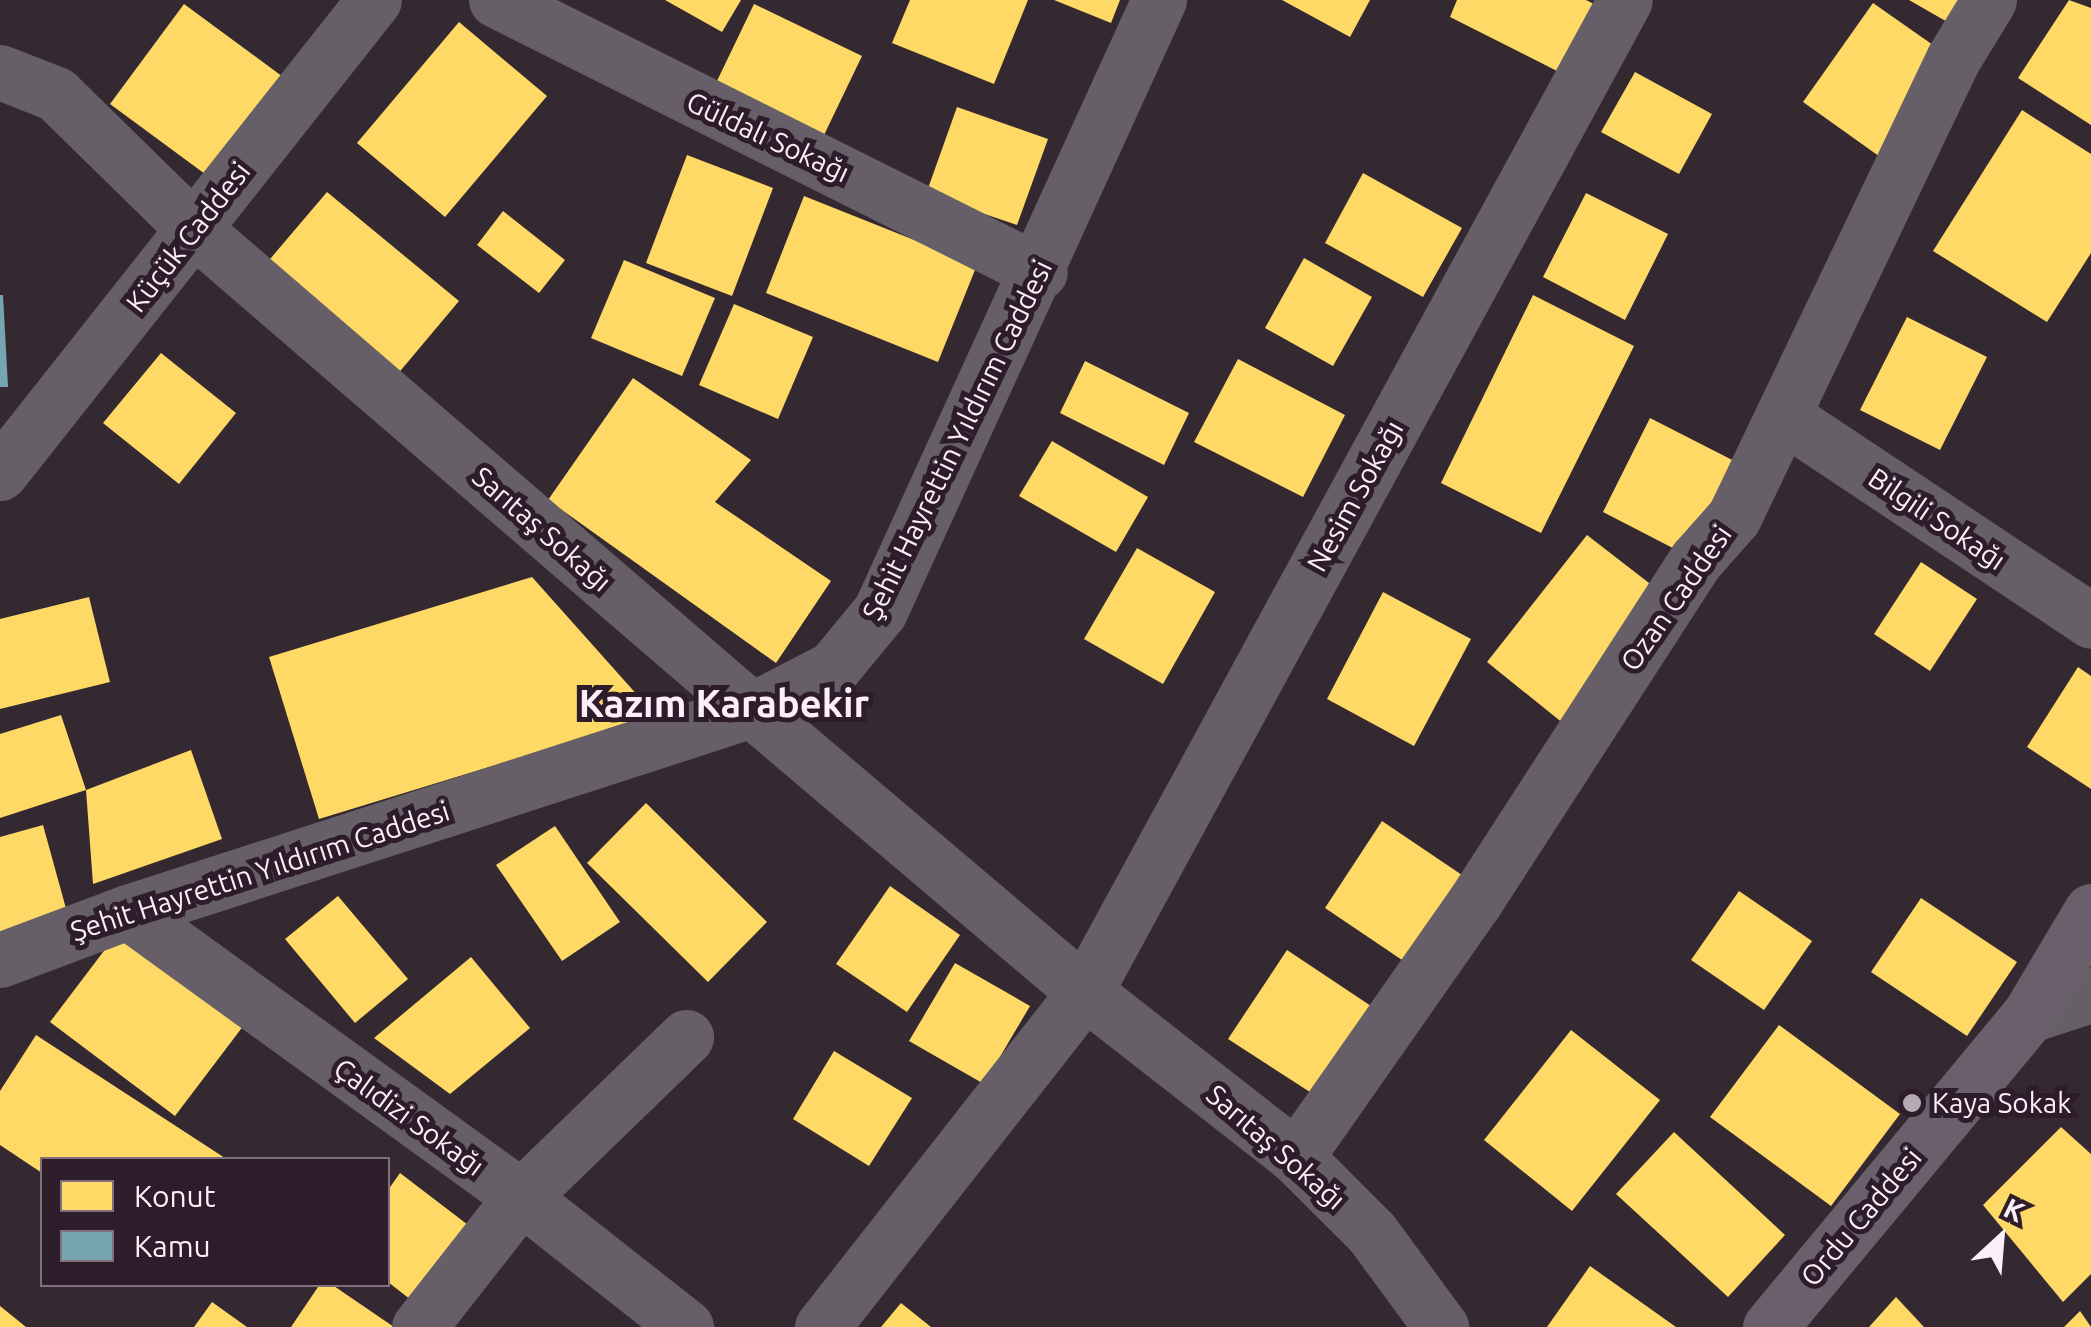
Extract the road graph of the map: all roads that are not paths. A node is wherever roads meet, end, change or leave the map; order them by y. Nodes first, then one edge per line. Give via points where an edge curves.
1 (374, 0) edge
2 (496, 0) edge
3 (1159, 0) edge
4 (1625, 0) edge
5 (1990, 0) edge
6 (0, 72) edge
7 (195, 230) junction
8 (1040, 272) junction
9 (1784, 416) junction
10 (0, 473) edge
11 (2091, 622) edge
12 (752, 710) junction
13 (2091, 910) edge
14 (128, 912) junction
15 (0, 960) edge
16 (1085, 992) junction
17 (2091, 995) edge
18 (2028, 1015) junction
19 (686, 1037) dead end
20 (1296, 1157) junction
21 (521, 1198) junction
22 (419, 1327) edge
23 (686, 1327) edge
24 (822, 1327) edge
25 (1441, 1327) edge
26 (1770, 1327) edge

1 - 7 street, Küçük Caddesi
2 - 8 street, Güldalı Sokağı
3 - 8 street, Şehit Hayrettin Yıldırım Caddesi
4 - 16 street, Nesim Sokağı
5 - 9 street, Ozan Caddesi via 1953,59
6 - 7 street, Sarıtaş Sokağı via 56,94
7 - 10 street, Küçük Caddesi
7 - 12 street, Sarıtaş Sokağı
8 - 12 street, Şehit Hayrettin Yıldırım Caddesi via 880,611 834,668
9 - 11 street, Bilgili Sokağı
9 - 20 street, Ozan Caddesi via 1734,517 1696,560 1474,903
12 - 14 street, Şehit Hayrettin Yıldırım Caddesi
12 - 16 street, Sarıtaş Sokağı
13 - 18 street, Ordu Caddesi
14 - 15 street, Şehit Hayrettin Yıldırım Caddesi
14 - 21 street, Çalıdizi Sokağı
16 - 20 street, Sarıtaş Sokağı
16 - 24 street
17 - 18 street
18 - 26 street, Ordu Caddesi
19 - 21 street
20 - 25 street, Sarıtaş Sokağı via 1372,1232
21 - 22 street
21 - 23 street, Çalıdizi Sokağı

